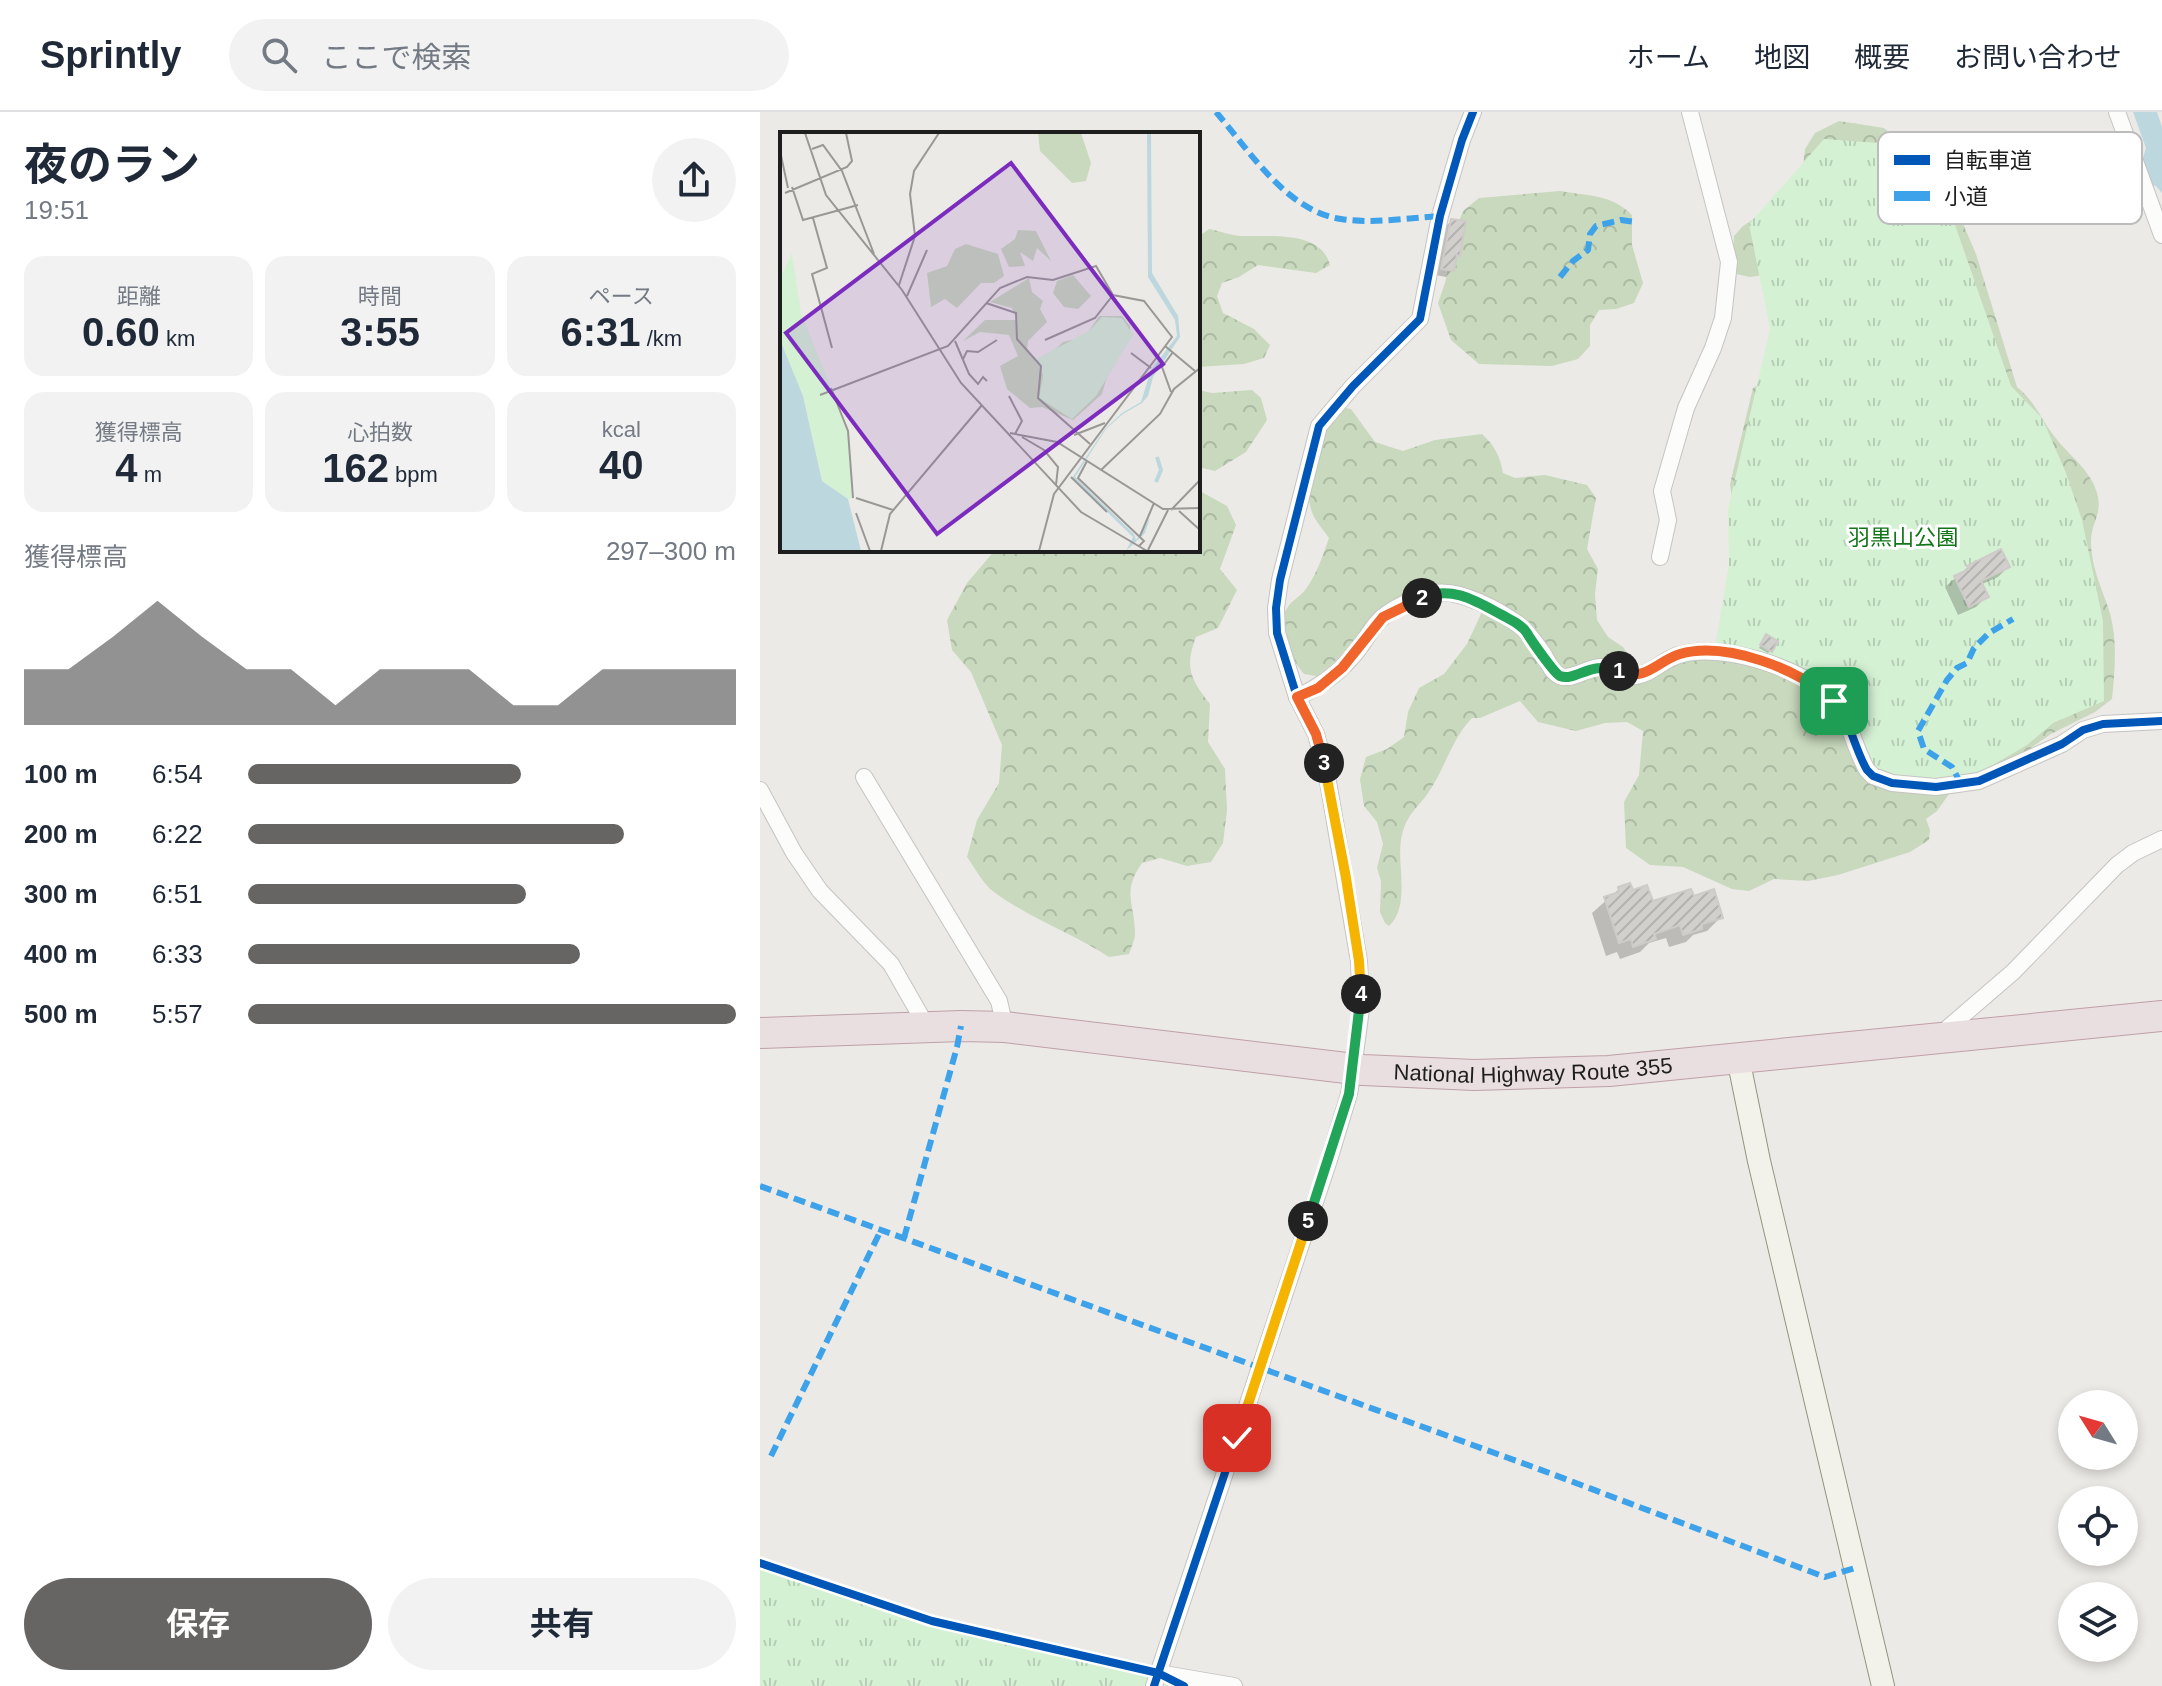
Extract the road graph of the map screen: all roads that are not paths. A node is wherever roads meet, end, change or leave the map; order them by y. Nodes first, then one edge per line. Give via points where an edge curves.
1 (1473, 112) edge
2 (1690, 112) edge
3 (2117, 112) edge
4 (2124, 132) edge
5 (2142, 180) edge
6 (2162, 235) edge
7 (1660, 557) dead end
8 (1297, 697) junction
9 (2162, 721) edge
10 (864, 777) dead end
11 (760, 790) edge
12 (2162, 839) edge
13 (2162, 1016) edge
14 (927, 1027) junction
15 (1005, 1027) junction
16 (760, 1033) edge
17 (1944, 1038) junction
18 (1738, 1058) junction
19 (1353, 1069) junction
20 (1156, 1680) edge
21 (1234, 1686) edge
22 (1883, 1686) edge

1 - 8 street via 1440,216 1420,319 1319,426 1276,608 1277,633
2 - 7 street via 1729,262 1723,318 1686,408 1662,491 1668,520
3 - 4 street
5 - 6 street
8 - 9 street via 1342,668 1383,617 1441,592 1467,597 1517,623 1562,677 1597,667 1640,675 1694,652 1766,661 1834,701 1867,770 1892,783 1936,787 1979,781 2083,730 2115,722
8 - 19 street via 1316,734 1327,776 1359,961 1361,1009
10 - 15 street via 999,1001
11 - 14 street via 820,891 891,964
12 - 17 street via 2117,865 2013,972 1949,1027
13 - 17 highway, National Highway Route 355
14 - 15 highway, National Highway Route 355
14 - 16 highway, National Highway Route 355
15 - 19 highway, National Highway Route 355
17 - 18 highway, National Highway Route 355
18 - 19 highway, National Highway Route 355 via 1569,1074
18 - 22 street
19 - 20 street via 1329,1160
20 - 21 street

